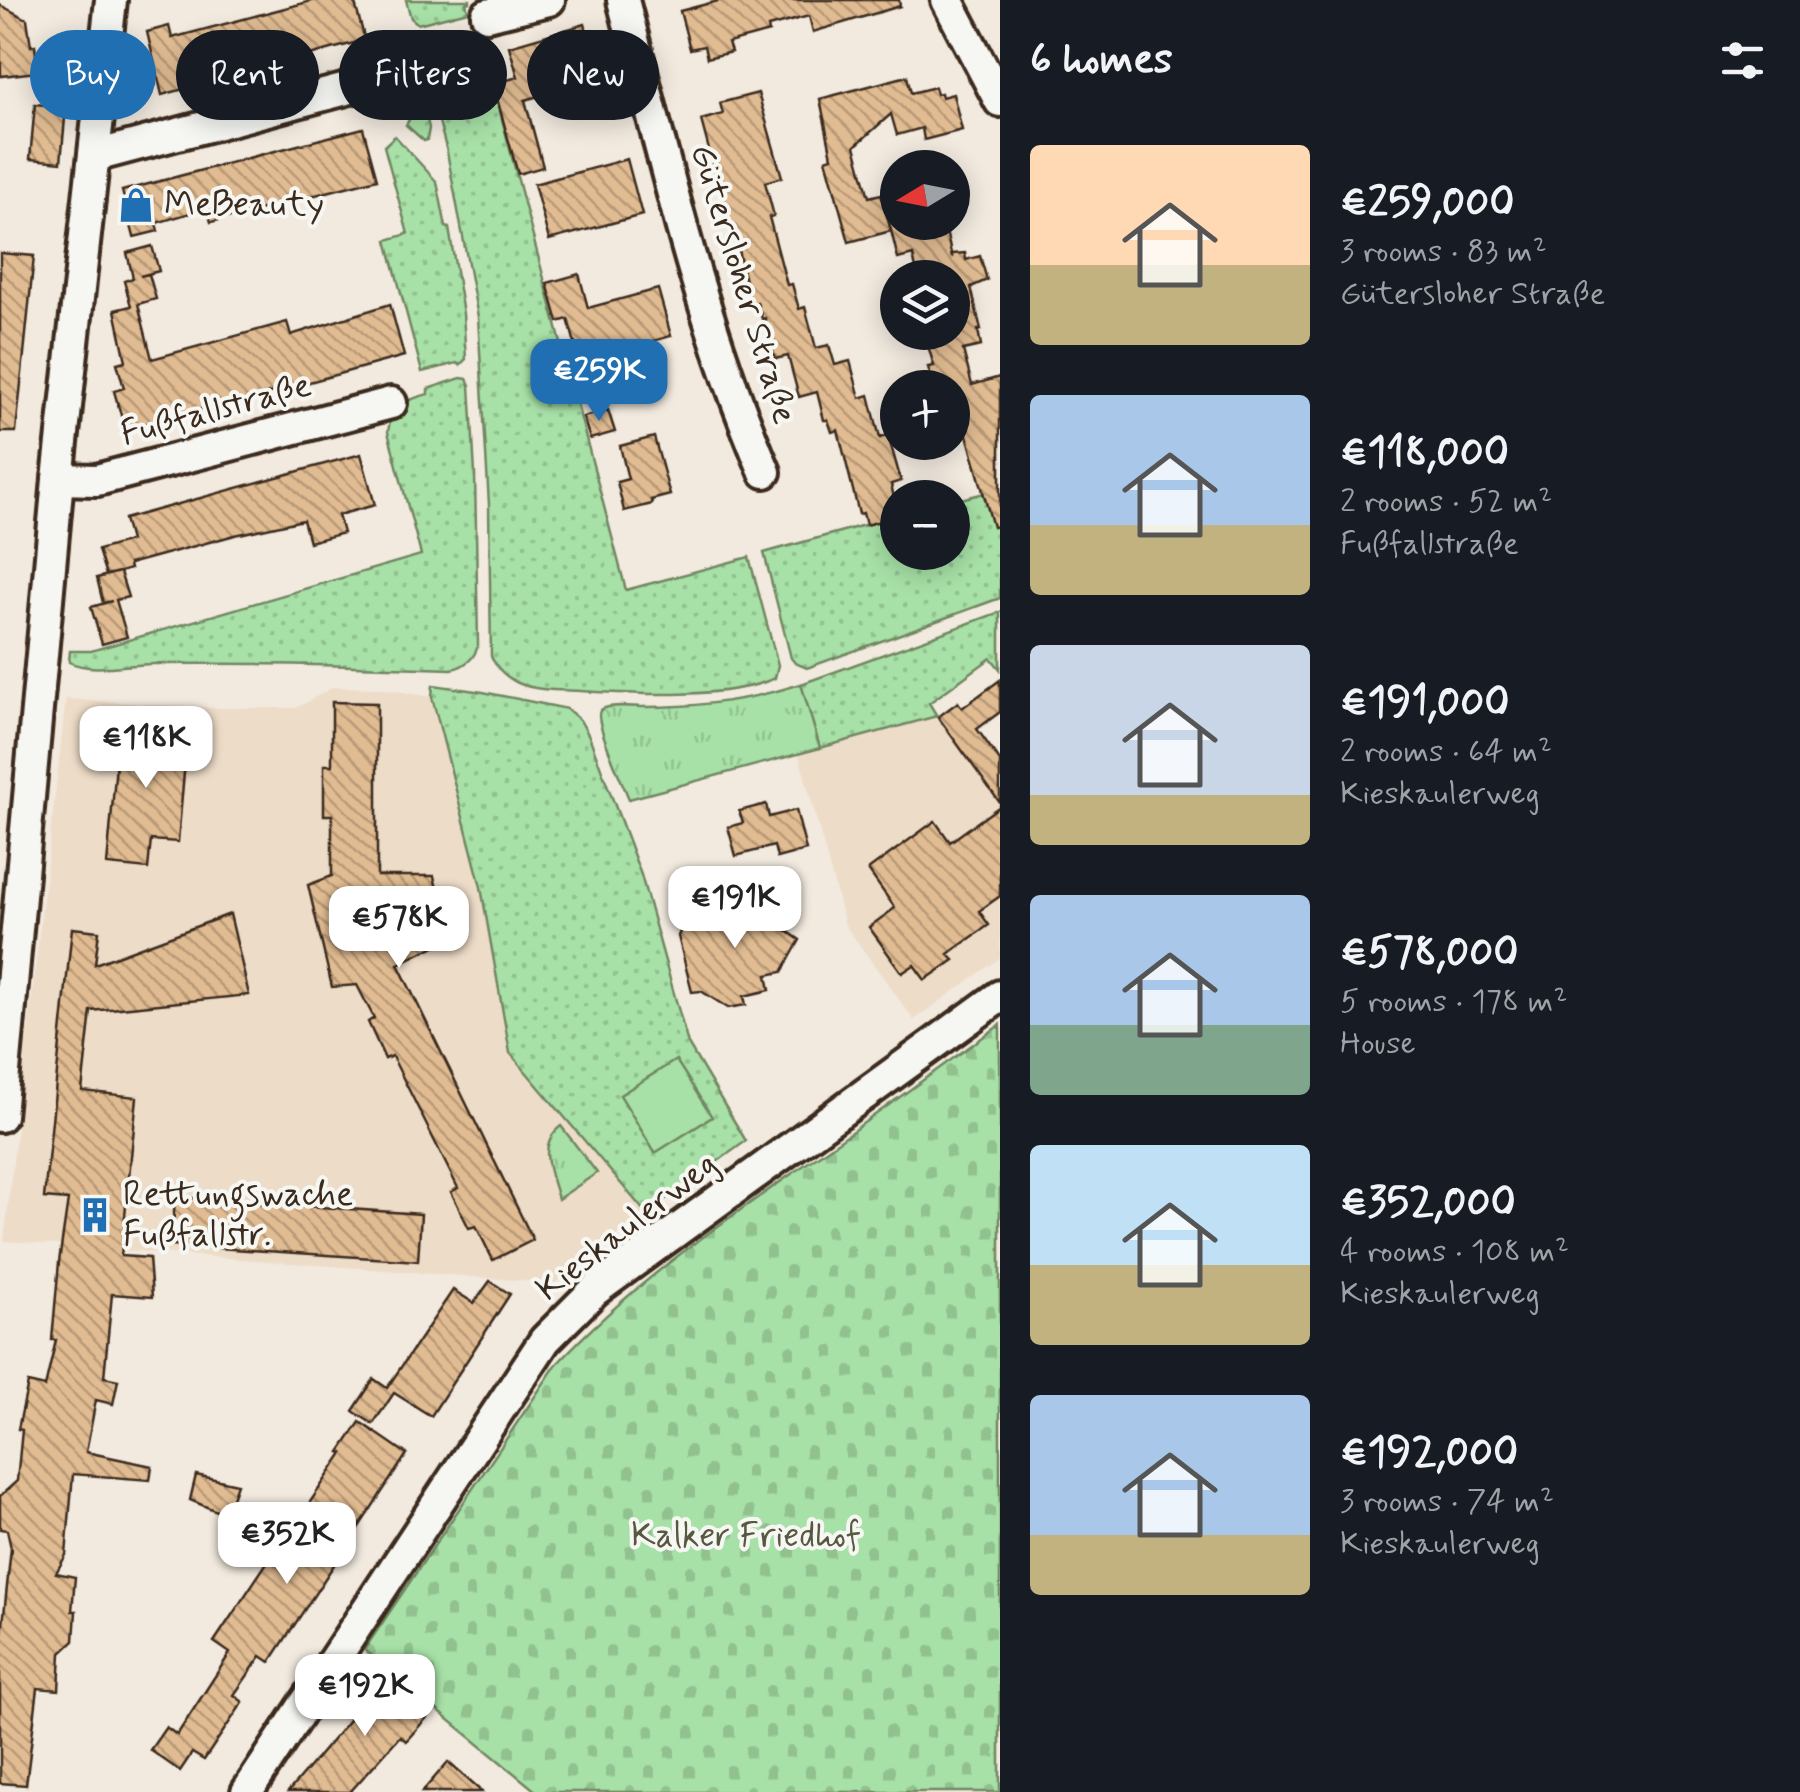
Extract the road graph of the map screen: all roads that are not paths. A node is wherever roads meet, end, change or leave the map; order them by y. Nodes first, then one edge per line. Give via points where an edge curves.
1 (110, 0) edge
2 (549, 0) edge
3 (623, 0) edge
4 (947, 0) edge
5 (487, 15) dead end
6 (339, 91) edge
7 (1000, 101) edge
8 (95, 156) junction
9 (391, 403) dead end
10 (765, 472) dead end
11 (58, 479) junction
12 (1000, 996) edge
13 (0, 1116) edge
14 (247, 1792) edge

1 - 8 street, Fußfallstraße
2 - 5 street
3 - 10 street, Gütersloher Straße via 694,276
4 - 7 street
6 - 8 street
8 - 11 street, Fußfallstraße
9 - 11 street, Fußfallstraße via 98,480
11 - 13 street, Fußfallstraße
12 - 14 street, Kieskaulerweg via 595,1290 545,1340

